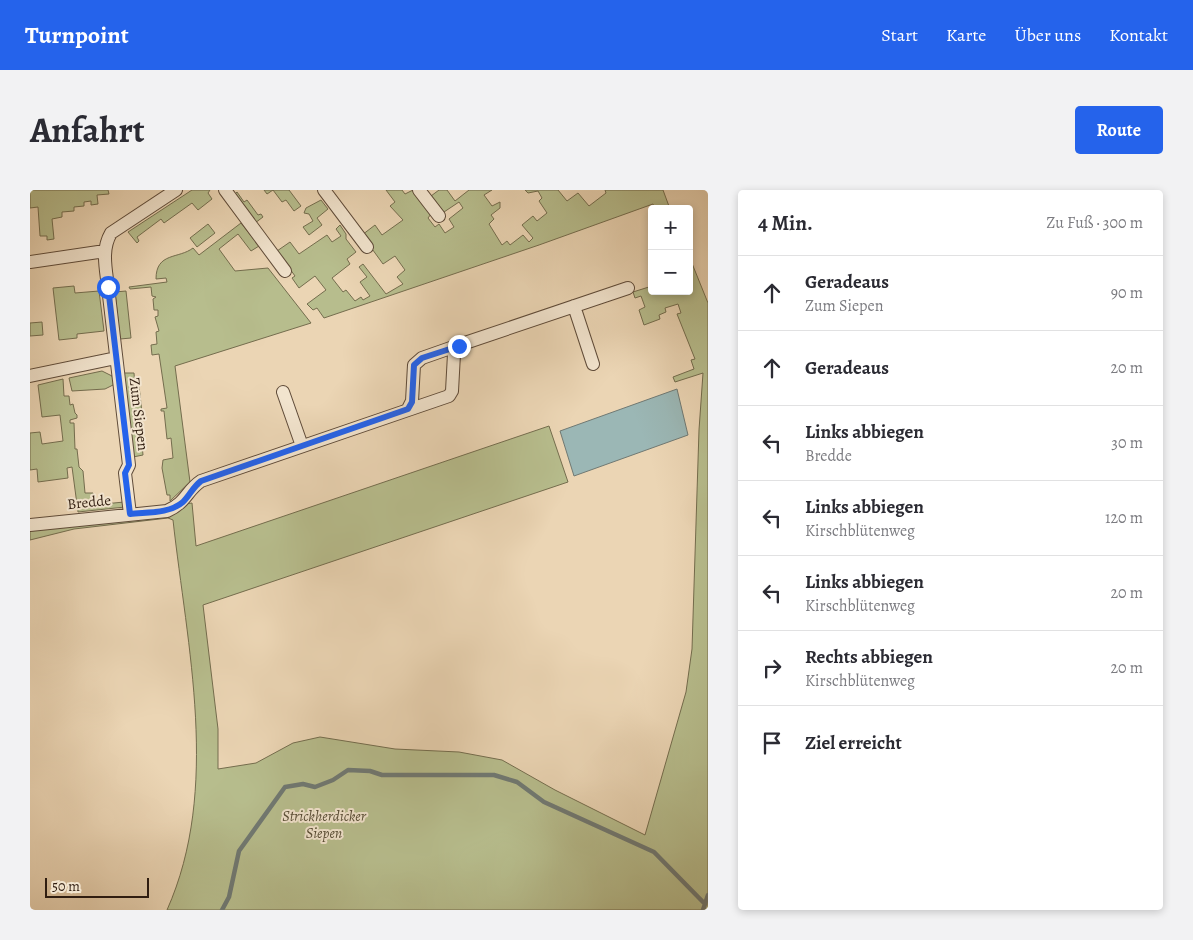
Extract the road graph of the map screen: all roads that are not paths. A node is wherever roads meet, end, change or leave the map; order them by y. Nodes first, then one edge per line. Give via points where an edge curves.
1 (176, 190) edge
2 (225, 190) edge
3 (324, 190) edge
4 (419, 190) edge
5 (439, 216) dead end
6 (367, 247) dead end
7 (105, 251) junction
8 (30, 262) edge
9 (285, 271) dead end
10 (628, 288) dead end
11 (574, 306) junction
12 (459, 346) junction
13 (116, 358) junction
14 (593, 364) dead end
15 (30, 376) edge
16 (283, 392) dead end
17 (408, 409) junction
18 (302, 446) junction
19 (130, 514) junction
20 (30, 525) edge

1 - 7 street via 111,233
2 - 9 street
3 - 6 street
4 - 5 street
7 - 8 street
7 - 13 street, Zum Siepen
10 - 11 street
11 - 12 street
11 - 14 street
12 - 17 street via 422,358 414,365 412,402
12 - 17 street via 454,354 451,394
13 - 15 street
13 - 19 street, Zum Siepen via 129,465 125,473
16 - 18 street
17 - 18 street
18 - 19 street, Bredde via 201,481 180,504 167,510
19 - 20 street, Bredde

